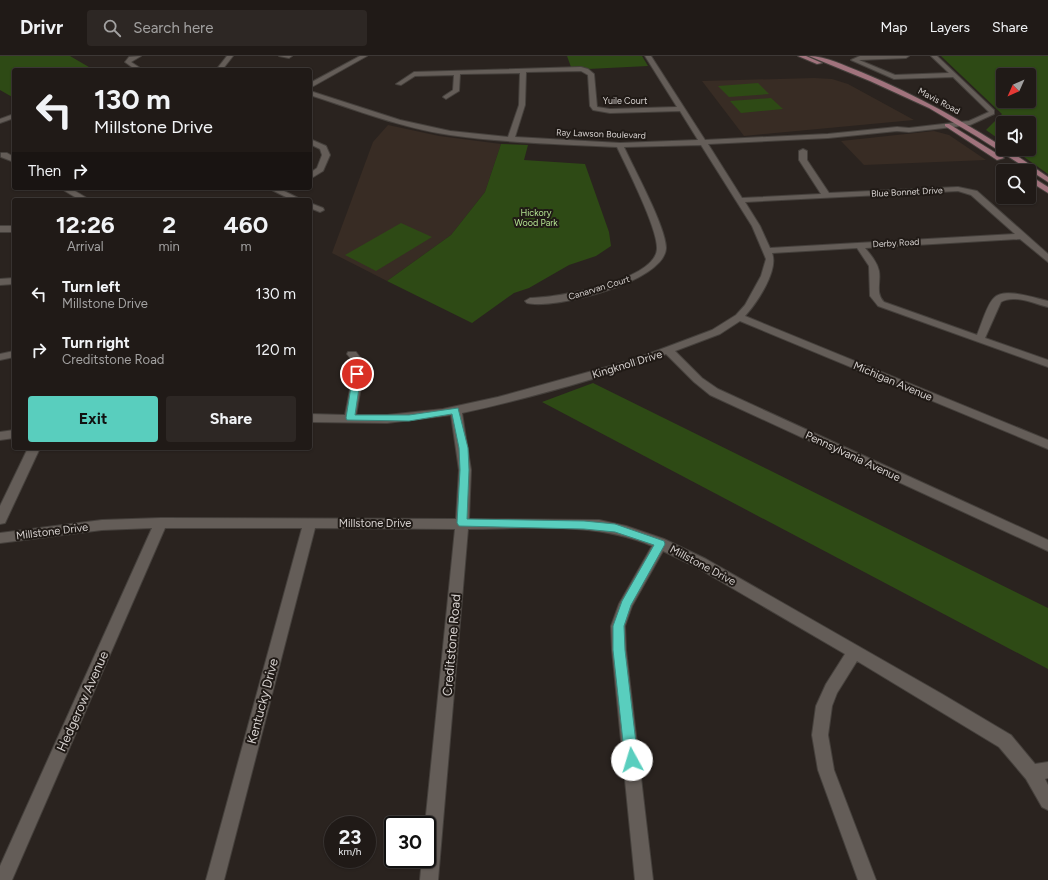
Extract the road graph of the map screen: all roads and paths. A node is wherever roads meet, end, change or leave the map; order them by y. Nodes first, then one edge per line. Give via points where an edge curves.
1 (138, 56) edge
2 (230, 56) edge
3 (282, 56) edge
4 (289, 56) edge
5 (364, 56) edge
6 (648, 56) edge
7 (800, 56) edge
8 (812, 56) edge
9 (906, 56) edge
10 (934, 56) edge
11 (137, 68) edge
12 (221, 68) edge
13 (523, 70) junction
14 (458, 72) junction
15 (955, 75) junction
16 (399, 84) dead end
17 (312, 85) edge
18 (312, 94) edge
19 (446, 97) dead end
20 (682, 109) junction
21 (919, 109) dead end
22 (12, 117) edge
23 (981, 118) junction
24 (939, 120) joint
25 (0, 121) edge
26 (949, 122) junction
27 (961, 124) junction
28 (897, 129) junction
29 (511, 139) junction
30 (312, 143) edge
31 (704, 143) junction
32 (620, 145) junction
33 (802, 151) dead end
34 (4, 155) dead end
35 (12, 159) edge
36 (1010, 164) edge
37 (312, 175) edge
38 (1048, 180) edge
39 (1036, 182) edge
40 (68, 190) edge
41 (281, 190) edge
42 (1048, 191) edge
43 (827, 196) junction
44 (82, 198) edge
45 (295, 198) edge
46 (740, 200) junction
47 (312, 206) edge
48 (320, 210) dead end
49 (0, 229) edge
50 (12, 229) edge
51 (1024, 236) junction
52 (859, 246) junction
53 (768, 251) junction
54 (1048, 259) edge
55 (12, 281) edge
56 (0, 282) edge
57 (530, 300) dead end
58 (1048, 304) edge
59 (739, 317) junction
60 (980, 339) junction
61 (669, 351) junction
62 (12, 354) edge
63 (352, 354) dead end
64 (0, 357) edge
65 (1048, 364) edge
66 (456, 410) junction
67 (312, 418) edge
68 (350, 418) junction
69 (12, 434) edge
70 (0, 436) edge
71 (1048, 445) edge
72 (33, 450) edge
73 (0, 519) edge
74 (161, 522) junction
75 (310, 522) junction
76 (462, 523) junction
77 (0, 538) edge
78 (660, 544) junction
79 (1048, 546) edge
80 (854, 652) junction
81 (1040, 771) edge
82 (1048, 802) edge
83 (3, 880) edge
84 (215, 880) edge
85 (429, 880) edge
86 (644, 880) edge
87 (867, 880) edge

1 - 11 street via 128,62
2 - 12 street
3 - 4 street
5 - 17 street
6 - 20 street, Kingknoll Drive
7 - 21 main road, Mavis Road via 857,79
8 - 26 main road, Mavis Road via 901,92
9 - 15 street via 854,60 894,77
10 - 15 street
13 - 14 street, Yuile Court
13 - 20 street, Yuile Court via 586,70 591,74 593,106 602,111
13 - 29 street via 524,99
14 - 16 street, Yuile Court via 414,74
14 - 19 street via 456,91
15 - 23 street via 992,111 989,116
18 - 29 street, Ray Lawson Boulevard via 413,126 450,133
20 - 31 street, Kingknoll Drive
22 - 25 street
23 - 26 street, Ray Lawson Boulevard via 968,117
23 - 27 street, Ray Lawson Boulevard
24 - 26 main road, Mavis Road
24 - 28 street, Ray Lawson Boulevard via 902,125
26 - 27 street, Ray Lawson Boulevard
26 - 28 street, Ray Lawson Boulevard via 909,130
26 - 36 main road, Mavis Road
27 - 38 main road, Mavis Road
28 - 31 street, Ray Lawson Boulevard
29 - 32 street, Ray Lawson Boulevard
30 - 37 street via 324,148 326,155 320,169
31 - 32 street, Ray Lawson Boulevard
31 - 46 street, Kingknoll Drive
32 - 57 street, Canarvan Court via 658,232 662,244 660,255 652,266 620,283 555,301
33 - 43 street via 803,160
34 - 35 street
39 - 42 main road
40 - 44 street
41 - 45 street
43 - 46 street, Blue Bonnet Drive
43 - 51 street, Blue Bonnet Drive via 963,190 974,194
46 - 53 street, Kingknoll Drive
47 - 48 street
49 - 50 street
51 - 52 street, Derby Road
51 - 54 street, Blue Bonnet Drive
52 - 53 street, Derby Road
52 - 60 street via 875,270 873,294 881,304
53 - 59 street, Kingknoll Drive via 769,266 766,276 749,306
55 - 56 street
58 - 60 street via 1010,296 1000,297
59 - 61 street, Kingknoll Drive via 716,332
59 - 71 street, Michigan Avenue
60 - 65 street
61 - 66 street, Kingknoll Drive via 498,401
61 - 79 street, Pennsylvania Avenue via 714,392
62 - 64 street
63 - 68 street via 360,364
66 - 68 street, Kingknoll Drive via 409,418
66 - 76 street, Creditstone Road via 465,470
67 - 68 street, Kingknoll Drive
69 - 70 street
72 - 73 street
74 - 75 street, Millstone Drive
74 - 77 street, Millstone Drive via 95,525
74 - 83 street, Hedgerow Avenue
75 - 76 street, Millstone Drive
75 - 84 street, Kentucky Drive
76 - 78 street, Millstone Drive via 615,528
76 - 85 street, Creditstone Road
78 - 80 street, Millstone Drive via 701,563
78 - 86 street via 626,604 618,626
80 - 81 street, Millstone Drive via 1005,741
80 - 87 street via 831,689 824,706 820,735 826,770
81 - 82 street, Millstone Drive

